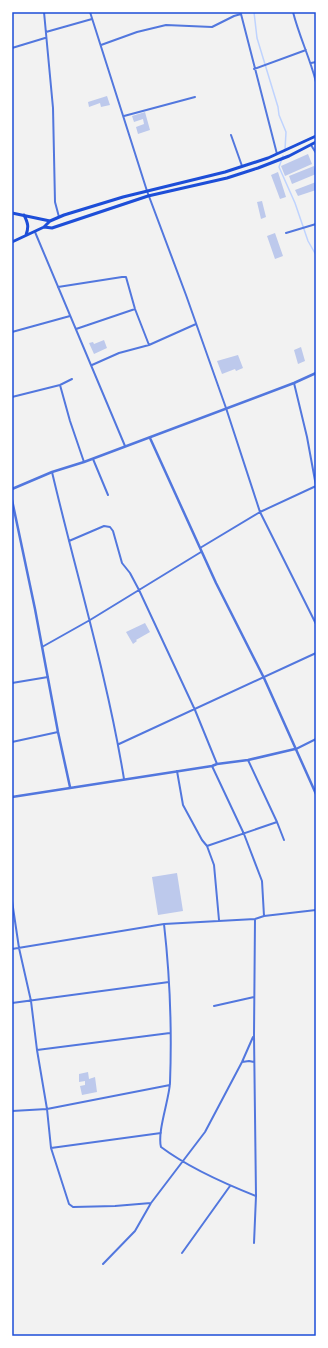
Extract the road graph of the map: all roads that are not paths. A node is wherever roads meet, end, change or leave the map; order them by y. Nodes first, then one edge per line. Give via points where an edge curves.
1 (44, 12) edge
2 (91, 12) edge
3 (294, 12) edge
4 (241, 13) edge
5 (92, 19) junction
6 (46, 32) junction
7 (46, 38) junction
8 (101, 45) junction
9 (12, 48) edge
10 (306, 50) junction
11 (316, 62) edge
12 (311, 63) junction
13 (254, 69) junction
14 (316, 82) edge
15 (195, 97) dead end
16 (124, 116) junction
17 (231, 135) dead end
18 (316, 136) edge
19 (316, 142) edge
20 (311, 145) junction
21 (316, 153) edge
22 (277, 154) junction
23 (242, 167) junction
24 (147, 192) junction
25 (148, 196) junction
26 (12, 213) edge
27 (24, 214) junction
28 (59, 217) junction
29 (50, 221) junction
30 (316, 224) edge
31 (44, 227) junction
32 (35, 232) junction
33 (286, 232) dead end
34 (26, 235) junction
35 (12, 242) edge
36 (58, 287) junction
37 (135, 309) junction
38 (70, 316) junction
39 (196, 324) junction
40 (76, 329) junction
41 (12, 332) edge
42 (149, 345) junction
43 (92, 365) junction
44 (316, 374) edge
45 (72, 380) dead end
46 (294, 383) junction
47 (60, 385) junction
48 (12, 397) edge
49 (226, 408) junction
50 (150, 438) junction
51 (125, 447) junction
52 (93, 459) junction
53 (84, 462) junction
54 (52, 472) junction
55 (316, 486) edge
56 (12, 488) edge
57 (108, 495) dead end
58 (12, 500) edge
59 (260, 512) junction
60 (69, 541) junction
61 (201, 550) junction
62 (139, 590) junction
63 (90, 620) junction
64 (316, 624) edge
65 (41, 647) junction
66 (316, 653) edge
67 (48, 677) junction
68 (264, 678) junction
69 (12, 683) edge
70 (194, 710) junction
71 (58, 732) junction
72 (316, 739) edge
73 (12, 742) edge
74 (119, 744) junction
75 (296, 749) junction
76 (248, 760) junction
77 (217, 764) junction
78 (212, 766) junction
79 (177, 771) junction
80 (124, 779) junction
81 (70, 787) junction
82 (316, 794) edge
83 (12, 797) edge
84 (277, 822) junction
85 (244, 834) junction
86 (284, 840) dead end
87 (207, 846) junction
88 (12, 901) edge
89 (316, 910) edge
90 (264, 916) junction
91 (255, 919) junction
92 (219, 920) junction
93 (164, 924) junction
94 (19, 948) junction
95 (12, 949) edge
96 (169, 982) junction
97 (254, 997) junction
98 (31, 1001) junction
99 (12, 1003) edge
100 (214, 1006) dead end
101 (171, 1033) junction
102 (254, 1035) junction
103 (37, 1050) junction
104 (242, 1062) junction
105 (254, 1062) junction
106 (170, 1085) junction
107 (47, 1109) junction
108 (12, 1111) edge
109 (161, 1133) junction
110 (51, 1148) junction
111 (182, 1161) junction
112 (230, 1186) junction
113 (256, 1196) junction
114 (151, 1203) junction
115 (254, 1243) dead end
116 (182, 1253) dead end
117 (103, 1264) dead end

1 - 6 street
2 - 5 street
3 - 10 street
4 - 8 street via 212,27 166,25
4 - 13 street
5 - 6 street
5 - 8 street
6 - 7 street
7 - 9 street
7 - 28 street via 53,108 55,202
8 - 16 street
10 - 12 street
10 - 13 street
11 - 12 street
12 - 14 street
13 - 22 street
15 - 16 street
16 - 24 street
17 - 23 street
18 - 22 main road
19 - 20 main road
20 - 21 street
20 - 25 main road via 227,178
22 - 23 main road
23 - 24 main road
24 - 25 street
24 - 28 main road
25 - 31 main road via 52,228
25 - 39 street
26 - 27 main road
27 - 29 main road
27 - 34 main road via 29,228
28 - 29 main road
29 - 31 main road
30 - 33 street
31 - 32 main road
32 - 34 main road
32 - 36 street
34 - 35 main road
36 - 37 street via 126,277
36 - 38 street
37 - 40 street
37 - 42 street
38 - 40 street
38 - 41 street
39 - 42 street
39 - 49 street
40 - 43 street
42 - 43 street via 119,353
43 - 51 street
44 - 46 street
45 - 47 street
46 - 49 street
46 - 55 street
47 - 48 street
47 - 53 street
49 - 50 street
49 - 59 street
50 - 51 street
50 - 61 street
51 - 52 street
52 - 53 street
52 - 57 street
53 - 54 street
54 - 56 street
54 - 60 street
55 - 59 street
58 - 65 street
59 - 61 street
59 - 64 street
60 - 62 street via 104,526 110,527 122,563
60 - 63 street
61 - 62 street
61 - 68 street
62 - 63 street
62 - 70 street
63 - 65 street
63 - 74 street
65 - 67 street
66 - 68 street
67 - 69 street
67 - 71 street
68 - 70 street
68 - 75 street
70 - 74 street
70 - 77 street
71 - 73 street
71 - 81 street
72 - 75 street
74 - 80 street
75 - 76 street
75 - 82 street
76 - 77 street
76 - 84 street
77 - 78 street
78 - 79 street
78 - 85 street
79 - 80 street
79 - 87 street via 183,805
80 - 81 street
81 - 83 street
84 - 85 street
84 - 86 street
85 - 87 street
85 - 90 street via 262,882
87 - 92 street via 214,865
88 - 94 street
89 - 90 street
90 - 91 street
91 - 92 street
91 - 97 street
92 - 93 street
93 - 94 street
93 - 96 street
94 - 95 street
94 - 98 street
96 - 98 street
96 - 101 street
97 - 100 street
97 - 102 street
98 - 99 street
98 - 103 street
101 - 103 street
101 - 106 street
102 - 104 street
102 - 105 street
103 - 107 street
104 - 105 street
104 - 111 street via 205,1132
105 - 113 street
106 - 107 street
106 - 109 street
107 - 108 street
107 - 110 street
109 - 110 street
109 - 111 street via 161,1147
110 - 114 street via 67,1200 73,1207
111 - 112 street
111 - 114 street
112 - 113 street
112 - 116 street
113 - 115 street
114 - 117 street via 135,1231

